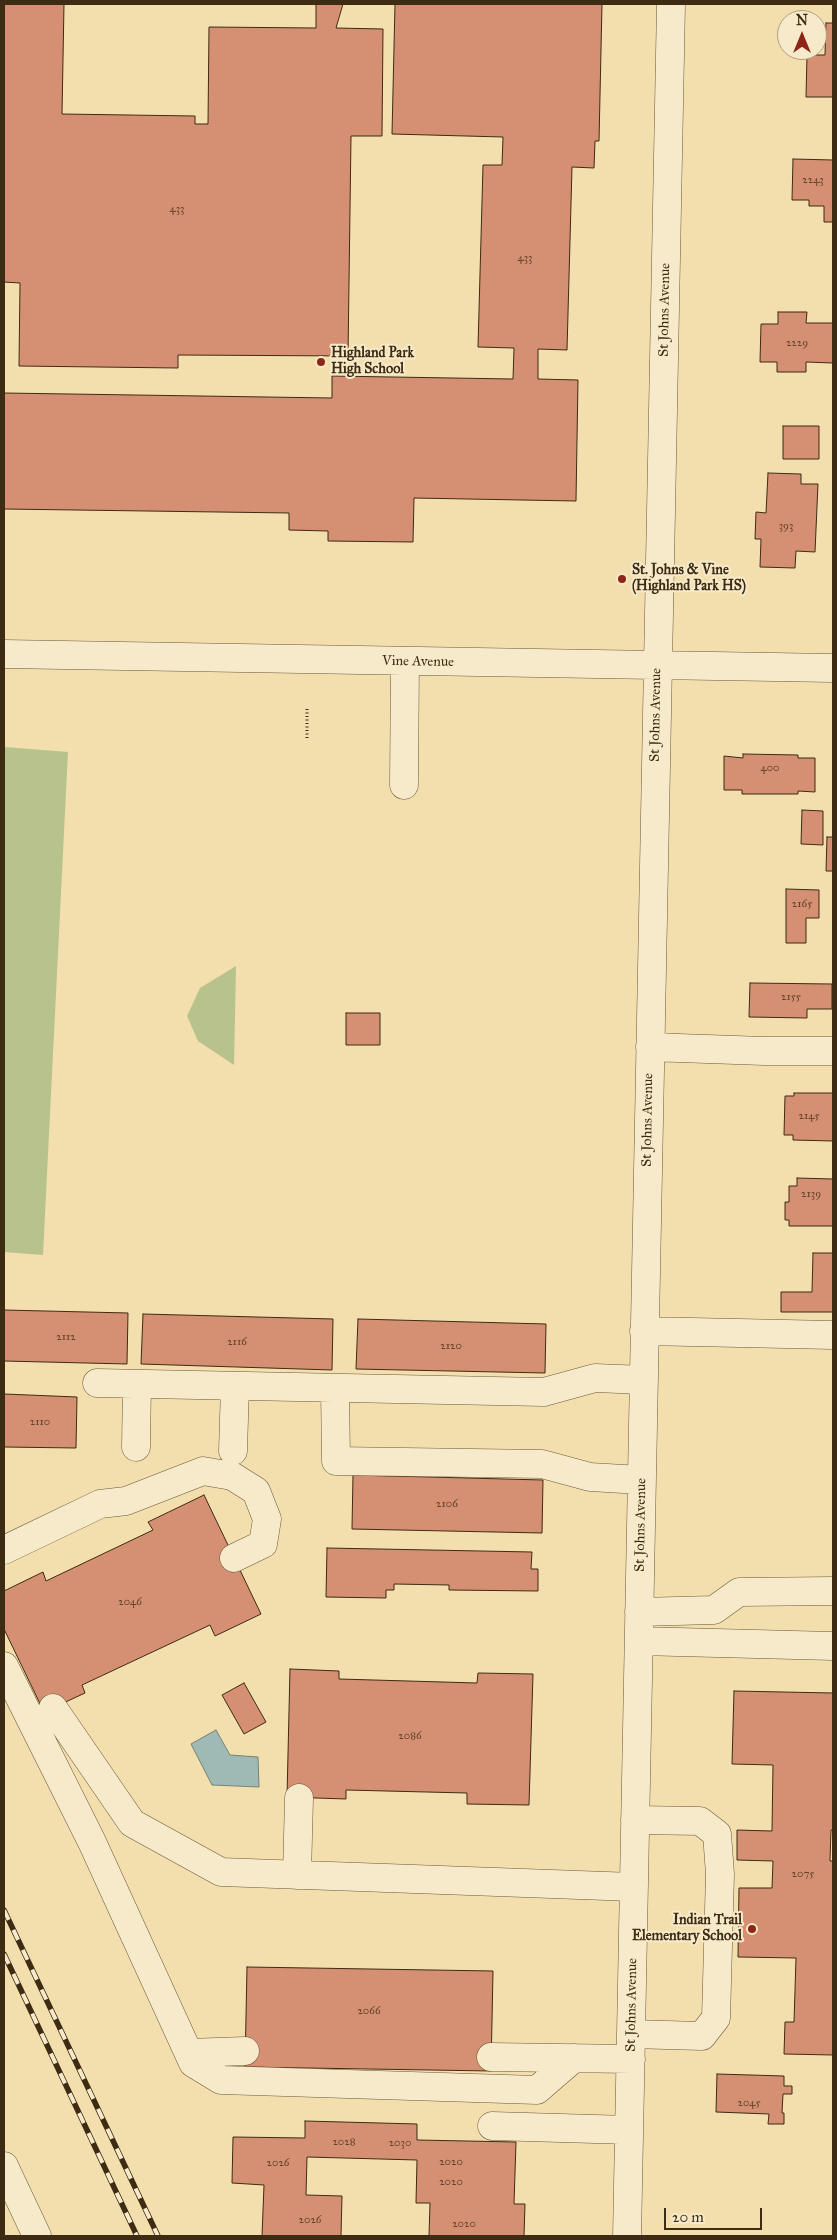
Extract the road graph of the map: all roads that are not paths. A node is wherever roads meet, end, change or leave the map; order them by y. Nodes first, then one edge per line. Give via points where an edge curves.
1 (672, 4) edge
2 (4, 654) edge
3 (405, 661) junction
4 (657, 666) junction
5 (833, 668) edge
6 (404, 785) dead end
7 (650, 1047) junction
8 (833, 1051) edge
9 (644, 1331) junction
10 (833, 1336) edge
11 (644, 1380) junction
12 (97, 1383) dead end
13 (137, 1384) junction
14 (235, 1386) junction
15 (335, 1388) junction
16 (136, 1446) dead end
17 (233, 1451) dead end
18 (642, 1480) junction
19 (4, 1550) edge
20 (234, 1558) dead end
21 (833, 1591) edge
22 (639, 1612) junction
23 (639, 1641) junction
24 (833, 1646) edge
25 (4, 1666) edge
26 (54, 1708) dead end
27 (299, 1798) dead end
28 (635, 1820) junction
29 (132, 1823) junction
30 (92, 1842) junction
31 (297, 1874) junction
32 (634, 1886) junction
33 (631, 2047) junction
34 (245, 2051) dead end
35 (189, 2053) junction
36 (492, 2057) dead end
37 (574, 2058) junction
38 (492, 2126) dead end
39 (629, 2130) junction
40 (4, 2166) edge
41 (37, 2236) edge
42 (627, 2236) edge

1 - 4 street, St Johns Avenue
2 - 3 street, Vine Avenue
3 - 4 street, Vine Avenue
3 - 6 street
4 - 5 street, Vine Avenue
4 - 7 street, St Johns Avenue
7 - 8 street
7 - 9 street, St Johns Avenue
9 - 10 street
9 - 11 street, St Johns Avenue
11 - 15 street via 595,1378 544,1392
11 - 18 street, St Johns Avenue
12 - 13 street
13 - 14 street
13 - 16 street
14 - 15 street
14 - 17 street
15 - 18 street via 336,1461 542,1464 590,1477
18 - 22 street, St Johns Avenue
19 - 20 street via 100,1504 126,1502 204,1471 232,1476 256,1491 267,1519 263,1544
21 - 22 street via 739,1592 714,1610
22 - 23 street, St Johns Avenue
23 - 24 street
23 - 28 street, St Johns Avenue
25 - 30 street
26 - 29 street
27 - 31 street
28 - 32 street, St Johns Avenue
28 - 33 street via 700,1821 717,1834 720,1874 716,2018 702,2036
29 - 30 street
29 - 31 street via 221,1872
30 - 35 street
31 - 32 street
32 - 33 street, St Johns Avenue
33 - 37 street
33 - 39 street, St Johns Avenue
34 - 35 street
35 - 37 street via 193,2063 221,2080 537,2090
36 - 37 street
38 - 39 street
39 - 42 street, St Johns Avenue
40 - 41 street

